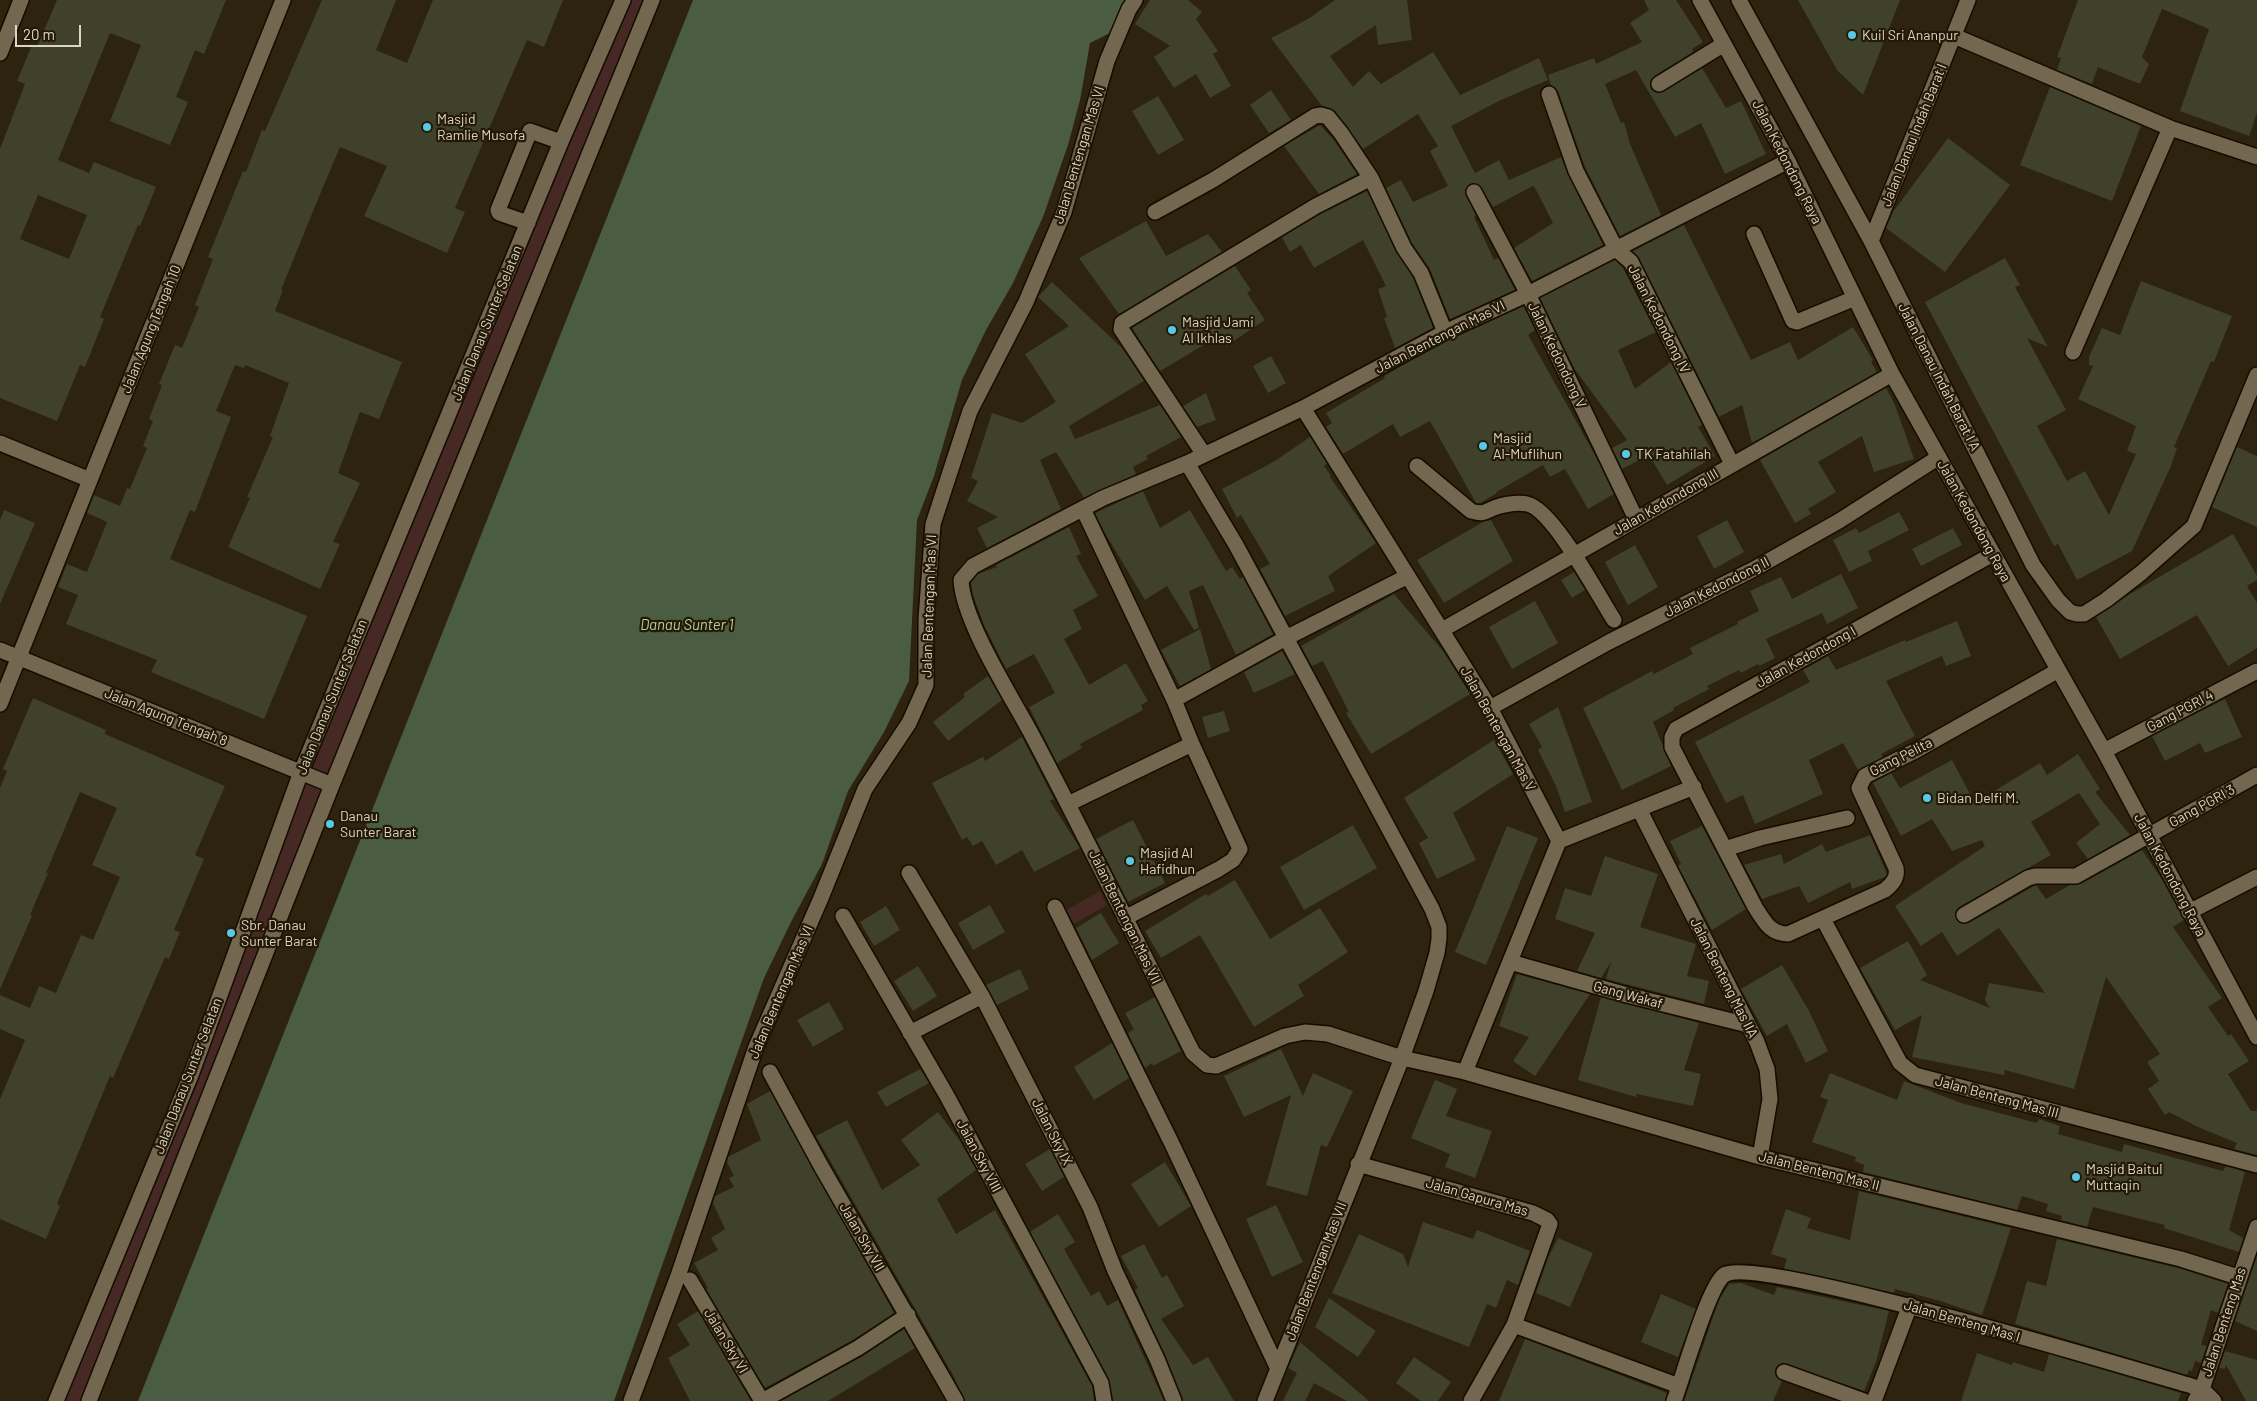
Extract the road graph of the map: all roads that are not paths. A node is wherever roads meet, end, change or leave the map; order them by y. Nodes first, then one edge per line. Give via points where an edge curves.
1 (21, 0) edge
2 (283, 0) edge
3 (623, 0) edge
4 (652, 0) edge
5 (1135, 0) edge
6 (1700, 0) edge
7 (1740, 0) edge
8 (1968, 0) edge
9 (1954, 36) junction
10 (1724, 44) junction
11 (0, 53) edge
12 (1659, 84) dead end
13 (1549, 94) dead end
14 (2170, 128) junction
15 (561, 142) junction
16 (2257, 158) edge
17 (1788, 161) junction
18 (1371, 178) junction
19 (1474, 192) dead end
20 (1155, 212) dead end
21 (528, 223) junction
22 (1754, 234) dead end
23 (1871, 241) junction
24 (1616, 249) junction
25 (1528, 294) junction
26 (1855, 298) junction
27 (1445, 332) junction
28 (2073, 352) dead end
29 (1892, 374) junction
30 (2257, 375) edge
31 (1303, 408) junction
32 (0, 443) edge
33 (1203, 453) junction
34 (1939, 457) junction
35 (1187, 462) junction
36 (1732, 464) junction
37 (1416, 466) dead end
38 (90, 480) junction
39 (1083, 509) junction
40 (1636, 519) junction
41 (1574, 554) junction
42 (1993, 554) junction
43 (1408, 576) junction
44 (960, 580) joint
45 (1614, 620) dead end
46 (1442, 630) junction
47 (1286, 638) junction
48 (0, 650) edge
49 (19, 657) junction
50 (2057, 671) junction
51 (2257, 671) edge
52 (1174, 700) junction
53 (0, 704) edge
54 (1490, 708) junction
55 (1192, 744) junction
56 (2104, 752) junction
57 (301, 772) junction
58 (2257, 775) edge
59 (332, 784) junction
60 (1694, 788) junction
61 (1068, 804) junction
62 (1639, 809) junction
63 (1847, 818) dead end
64 (2148, 836) junction
65 (1559, 842) junction
66 (1725, 849) junction
67 (909, 873) dead end
68 (2257, 877) edge
69 (1055, 907) dead end
70 (2190, 912) junction
71 (1964, 915) dead end
72 (844, 916) dead end
73 (1125, 918) junction
74 (1823, 918) junction
75 (1510, 962) junction
76 (982, 996) junction
77 (1748, 1025) junction
78 (2256, 1031) edge
79 (910, 1033) junction
80 (1402, 1058) junction
81 (770, 1072) dead end
82 (1465, 1072) junction
83 (1760, 1157) junction
84 (1358, 1164) junction
85 (2257, 1165) edge
86 (2257, 1227) edge
87 (2238, 1277) junction
88 (690, 1280) dead end
89 (1910, 1305) junction
90 (908, 1315) junction
91 (1514, 1325) junction
92 (1257, 1341) dead end
93 (1784, 1372) dead end
94 (1276, 1374) junction
95 (1679, 1386) junction
96 (2198, 1395) edge
97 (1101, 1400) edge
98 (56, 1401) edge
99 (89, 1401) edge
100 (631, 1401) edge
101 (762, 1401) edge
102 (956, 1401) edge
103 (1174, 1401) edge
104 (1265, 1401) edge
105 (1471, 1401) edge
106 (1674, 1401) edge
107 (1864, 1401) edge
108 (1874, 1401) edge
109 (2214, 1401) edge

1 - 11 street
2 - 38 street, Jalan Agung Tengah 10
3 - 15 street, Jalan Danau Sunter Selatan
4 - 59 street, Jalan Danau Sunter Selatan
5 - 100 street, Jalan Bentengan Mas VI via 1128,9 1107,61 1064,212 1026,302 970,411 933,524 926,619 926,685 909,722 865,789 756,1048 678,1276
6 - 10 street, Jalan Kedondong Raya
7 - 23 street, Jalan Danau Indah Barat I A
8 - 9 street, Jalan Danau Indah Barat I
9 - 14 street
9 - 23 street, Jalan Danau Indah Barat I
10 - 12 street
10 - 17 street, Jalan Kedondong Raya
13 - 24 street, Jalan Kedondong IV via 1576,171
14 - 16 street
14 - 28 street
15 - 21 street, Jalan Danau Sunter Selatan
15 - 21 street via 530,131 498,210
17 - 24 street, Jalan Bentengan Mas VI
17 - 26 street, Jalan Kedondong Raya
18 - 20 street via 1341,133 1328,117 1321,115
18 - 27 street via 1404,248 1421,273
18 - 33 street via 1316,206 1122,323 1122,329
19 - 25 street, Jalan Kedondong V
21 - 57 street, Jalan Danau Sunter Selatan
22 - 26 street via 1793,321
23 - 30 street, Jalan Danau Indah Barat I A via 2030,558 2070,612 2084,614 2099,604 2141,573 2194,526
24 - 25 street, Jalan Bentengan Mas VI
24 - 36 street, Jalan Kedondong IV via 1631,262
25 - 27 street, Jalan Bentengan Mas VI
25 - 40 street, Jalan Kedondong V
26 - 29 street, Jalan Kedondong Raya
27 - 31 street, Jalan Bentengan Mas VI
29 - 34 street, Jalan Kedondong Raya
29 - 36 street, Jalan Kedondong III
31 - 33 street, Jalan Bentengan Mas VI
31 - 43 street, Jalan Bentengan Mas V
32 - 38 street
33 - 35 street, Jalan Bentengan Mas VI
34 - 42 street, Jalan Kedondong Raya
34 - 54 street, Jalan Kedondong II via 1814,536
35 - 39 street, Jalan Bentengan Mas VI
35 - 47 street, Jalan Bentengan Mas VII
36 - 40 street, Jalan Kedondong III
37 - 41 street via 1471,511 1486,513 1499,506 1527,504 1536,508
38 - 49 street, Jalan Agung Tengah 10
39 - 44 street, Jalan Bentengan Mas VI via 973,566
39 - 52 street
40 - 41 street, Jalan Kedondong III
41 - 45 street
41 - 46 street, Jalan Kedondong III
42 - 50 street, Jalan Kedondong Raya
42 - 60 street, Jalan Kedondong I via 1676,729 1672,747
43 - 46 street, Jalan Bentengan Mas V
43 - 47 street
44 - 61 street, Jalan Bentengan Mas VII via 961,591 979,637
46 - 54 street, Jalan Bentengan Mas V
47 - 52 street
47 - 80 street, Jalan Bentengan Mas VII via 1439,927 1437,953
48 - 49 street, Jalan Agung Tengah 8
49 - 53 street, Jalan Agung Tengah 10
49 - 57 street, Jalan Agung Tengah 8
50 - 56 street, Jalan Kedondong Raya
50 - 74 street, Gang Pelita via 1865,776 1859,788 1897,873 1885,890
51 - 56 street, Gang PGRI 4
52 - 55 street
54 - 65 street, Jalan Bentengan Mas V
55 - 61 street
55 - 73 street via 1240,849 1220,869
56 - 64 street, Jalan Kedondong Raya
57 - 59 street, Jalan Agung Tengah 8
57 - 98 street, Jalan Danau Sunter Selatan via 191,1075
58 - 64 street, Gang PGRI 3
59 - 99 street, Jalan Danau Sunter Selatan
60 - 62 street
60 - 66 street, Jalan Kedondong I
61 - 73 street, Jalan Bentengan Mas VII
62 - 65 street
62 - 77 street, Jalan Benteng Mas IIA
63 - 66 street
64 - 70 street, Jalan Kedondong Raya
64 - 71 street, Gang PGRI 3 via 2076,876 2028,878
65 - 75 street
66 - 74 street, Jalan Kedondong I via 1770,929 1778,934 1788,934
67 - 76 street, Jalan Sky IX
68 - 70 street
69 - 94 street via 1172,1144
70 - 78 street, Jalan Kedondong Raya
72 - 79 street, Jalan Sky VIII
73 - 80 street, Jalan Bentengan Mas VII via 1193,1054 1207,1065 1216,1066 1285,1036 1305,1032 1328,1034
74 - 85 street, Jalan Benteng Mas III via 1900,1063 1915,1076
75 - 77 street, Gang Wakaf
75 - 82 street
76 - 79 street
76 - 103 street, Jalan Sky IX via 1090,1207 1115,1272
77 - 83 street, Jalan Benteng Mas IIA via 1766,1069 1770,1098
79 - 97 street, Jalan Sky VIII via 1101,1383
80 - 82 street, Jalan Benteng Mas II
80 - 84 street, Jalan Bentengan Mas VII
81 - 90 street, Jalan Sky VII
82 - 83 street, Jalan Benteng Mas II
83 - 87 street, Jalan Benteng Mas II via 2181,1259
84 - 91 street, Jalan Gapura Mas via 1533,1213 1547,1220 1549,1228
84 - 94 street, Jalan Bentengan Mas VII
86 - 87 street, Jalan Benteng Mas
87 - 96 street, Jalan Benteng Mas
88 - 101 street, Jalan Sky VI
89 - 95 street, Jalan Benteng Mas I via 1763,1274 1730,1272 1711,1292
89 - 96 street, Jalan Benteng Mas I
89 - 108 street
90 - 101 street via 858,1348
90 - 102 street, Jalan Sky VII
91 - 95 street
91 - 105 street, Jalan Gapura Mas
92 - 94 street
93 - 107 street
94 - 104 street, Jalan Bentengan Mas VII
95 - 106 street
96 - 109 street, Jalan Benteng Mas I

